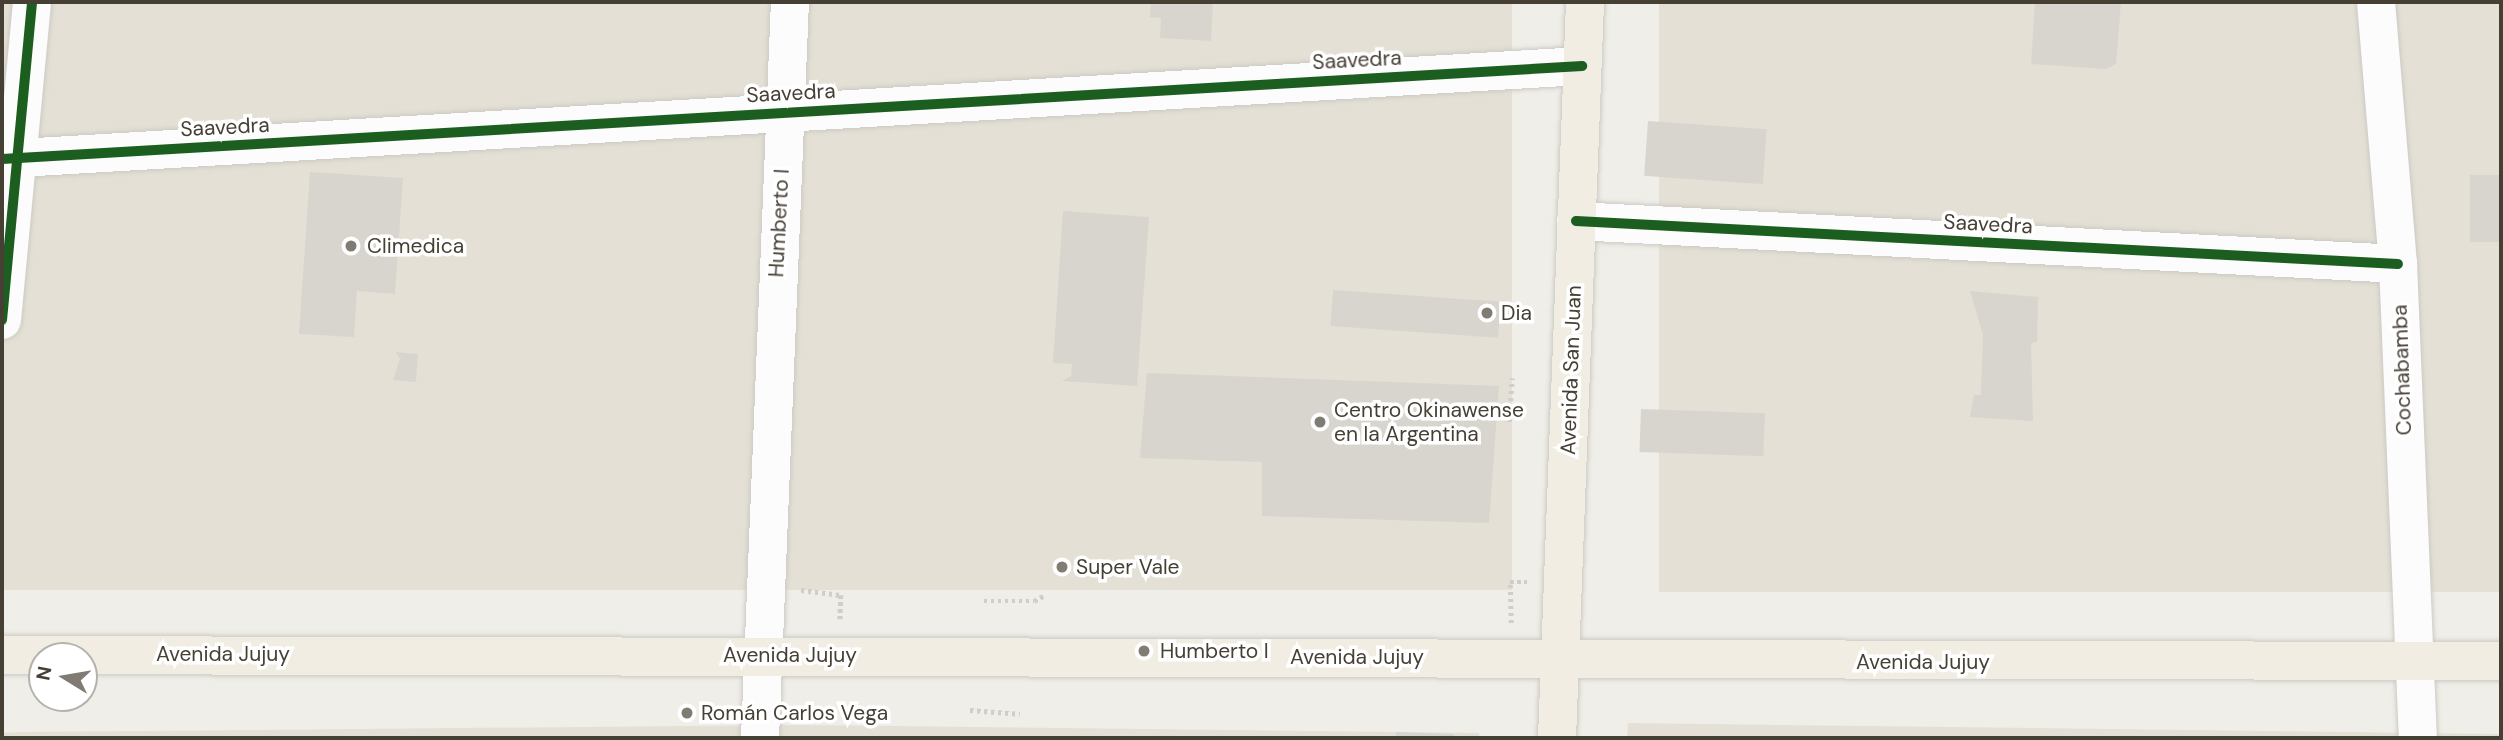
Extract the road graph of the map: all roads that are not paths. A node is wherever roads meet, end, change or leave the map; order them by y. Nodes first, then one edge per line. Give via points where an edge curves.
1 (32, 2) edge
2 (790, 2) edge
3 (1585, 2) edge
4 (2376, 2) edge
5 (1583, 66) junction
6 (785, 113) junction
7 (9, 159) edge
8 (1576, 221) junction
9 (2398, 264) junction
10 (2, 320) edge
11 (760, 654) junction
12 (2, 655) edge
13 (1560, 659) junction
14 (2414, 660) junction
15 (2501, 662) edge
16 (760, 738) edge
17 (1557, 738) edge
18 (2418, 738) edge

1 - 7 street
2 - 6 street, Humberto I
3 - 5 main road, Avenida San Juan
4 - 9 street, Cochabamba
5 - 6 street, Saavedra
5 - 8 main road, Avenida San Juan
6 - 7 street, Saavedra
6 - 11 street, Humberto I
7 - 10 street
8 - 9 street, Saavedra
8 - 13 main road, Avenida San Juan
9 - 14 street, Cochabamba
11 - 12 main road, Avenida Jujuy
11 - 13 main road, Avenida Jujuy
11 - 16 street, Humberto I
13 - 14 main road, Avenida Jujuy
13 - 17 main road, Avenida San Juan
14 - 15 main road, Avenida Jujuy
14 - 18 street, Cochabamba

